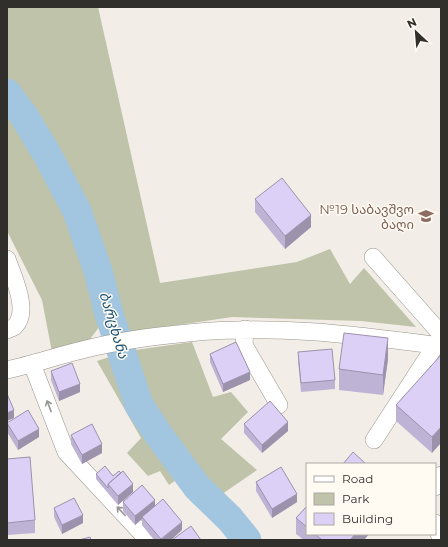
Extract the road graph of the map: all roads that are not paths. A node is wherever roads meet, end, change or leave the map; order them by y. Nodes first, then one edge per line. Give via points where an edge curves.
1 (373, 257) dead end
2 (7, 259) edge
3 (245, 329) junction
4 (7, 330) edge
5 (439, 342) edge
6 (32, 364) junction
7 (7, 370) edge
8 (279, 405) dead end
9 (374, 440) dead end
10 (441, 475) edge
11 (436, 485) edge
12 (436, 526) edge
13 (441, 539) edge
14 (148, 540) edge

1 - 5 street
2 - 4 street via 22,305 22,315 15,326
3 - 5 street via 284,329
3 - 6 street via 188,332 140,339 87,348
3 - 8 street via 244,344
5 - 9 street
6 - 7 street
14 -> 6 street via 66,452
10 - 11 street
12 - 13 street

